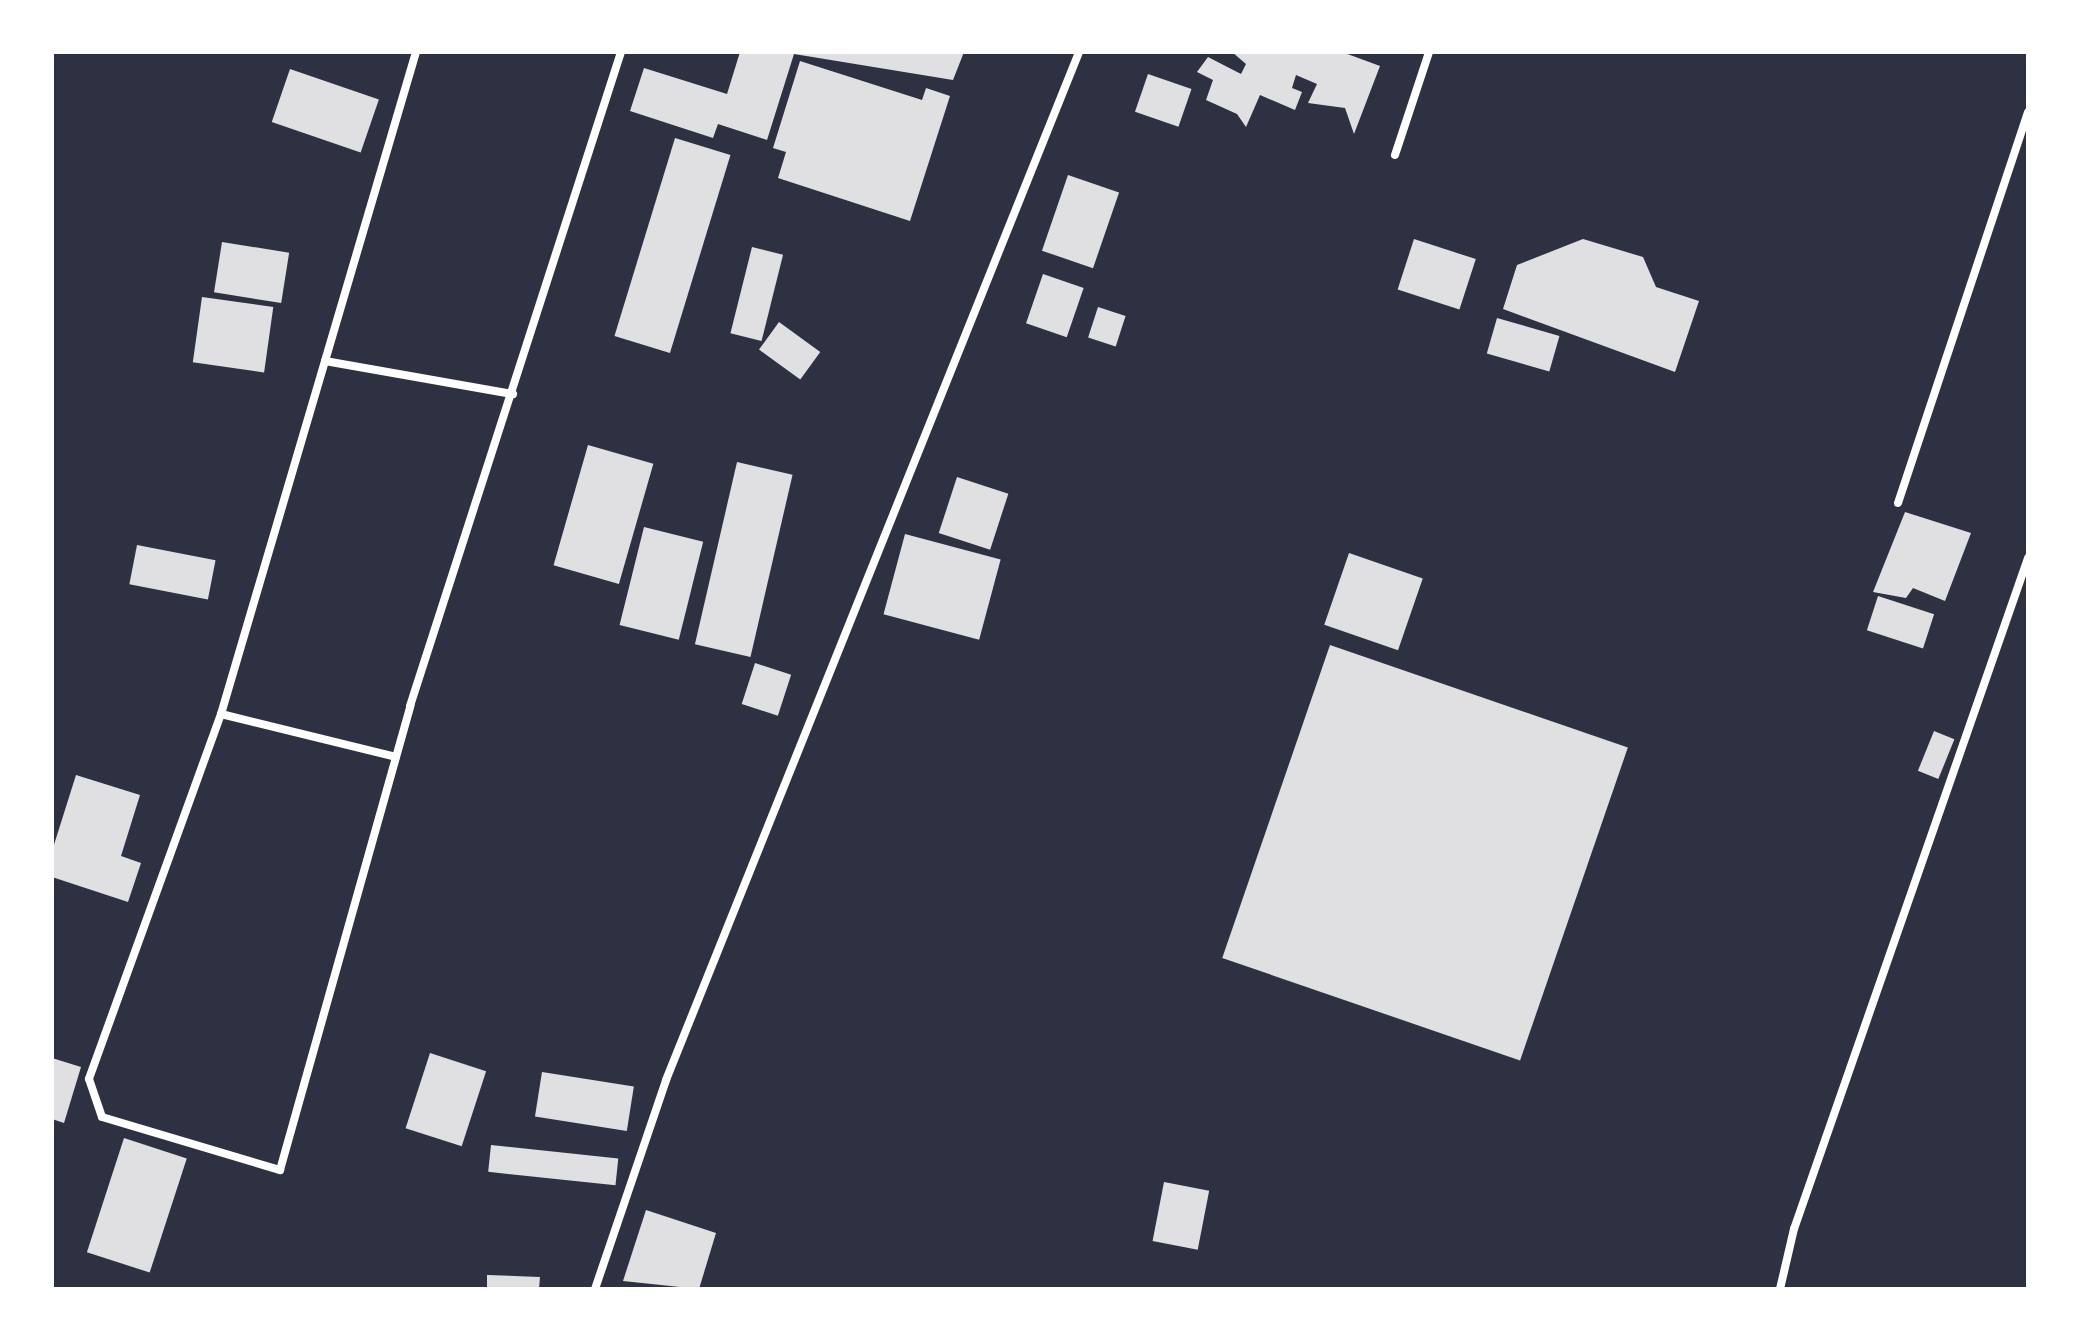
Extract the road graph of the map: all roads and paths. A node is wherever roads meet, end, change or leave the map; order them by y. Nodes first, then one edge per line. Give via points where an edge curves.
1 (416, 52) edge
2 (621, 52) edge
3 (1079, 52) edge
4 (1429, 52) edge
5 (2028, 112) edge
6 (1395, 155) dead end
7 (325, 361) junction
8 (513, 394) junction
9 (1898, 503) dead end
10 (2028, 558) edge
11 (221, 714) junction
12 (396, 757) junction
13 (595, 1289) edge
14 (1780, 1289) edge

1 - 7 street
2 - 8 street
3 - 13 street via 666,1080
4 - 6 street
5 - 9 street
7 - 8 street
7 - 11 street
8 - 12 street
10 - 14 street via 1794,1229
11 - 12 street
11 - 12 street via 89,1079 102,1117 280,1170

